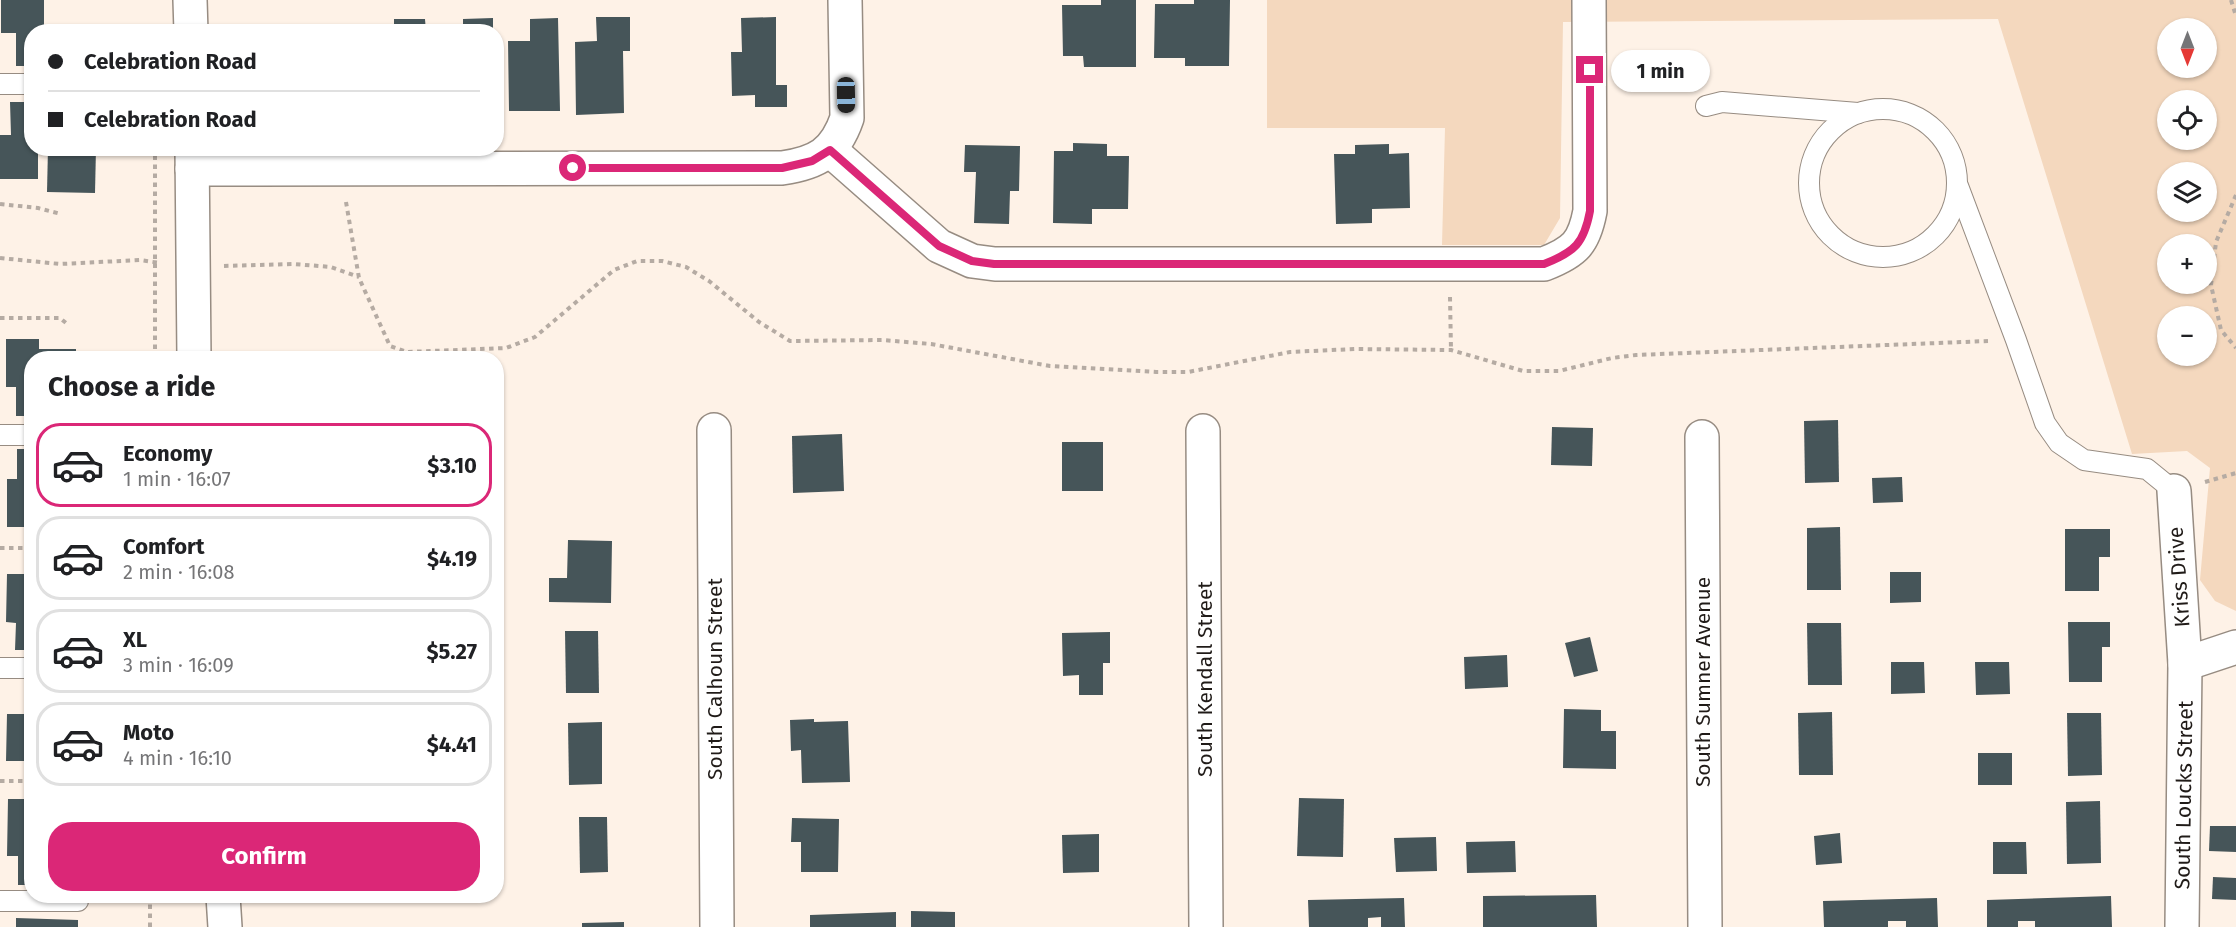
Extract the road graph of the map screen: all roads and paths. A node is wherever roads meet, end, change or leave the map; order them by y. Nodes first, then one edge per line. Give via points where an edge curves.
1 (190, 0) edge
2 (845, 0) edge
3 (1589, 0) edge
4 (2231, 0) edge
5 (2236, 16) edge
6 (191, 24) edge
7 (0, 84) edge
8 (24, 84) edge
9 (1706, 106) dead end
10 (1858, 113) junction
11 (830, 150) junction
12 (155, 156) edge
13 (192, 159) edge
14 (340, 168) junction
15 (1957, 186) junction
16 (2236, 195) edge
17 (0, 204) edge
18 (61, 214) dead end
19 (1450, 265) junction
20 (0, 318) edge
21 (66, 323) dead end
22 (2016, 340) junction
23 (2236, 348) edge
24 (155, 351) edge
25 (194, 351) edge
26 (404, 351) edge
27 (432, 351) edge
28 (1451, 351) junction
29 (714, 430) dead end
30 (1203, 431) dead end
31 (0, 435) edge
32 (24, 435) edge
33 (1702, 437) dead end
34 (2174, 491) joint
35 (0, 548) edge
36 (24, 548) edge
37 (2236, 646) edge
38 (2185, 664) junction
39 (0, 668) edge
40 (24, 668) edge
41 (0, 781) edge
42 (24, 781) edge
43 (0, 901) edge
44 (24, 901) edge
45 (150, 903) edge
46 (223, 903) edge
47 (150, 927) edge
48 (225, 927) edge
49 (717, 927) edge
50 (1206, 927) edge
51 (1705, 927) edge
52 (2182, 927) edge

1 - 6 street
2 - 11 street via 847,118
3 - 19 street via 1590,211 1586,231 1564,257 1544,264
4 - 5 path
7 - 8 lane
9 - 10 lane via 1722,102
10 - 15 lane via 1882,109 1905,112 1926,123 1943,139 1954,161
10 - 15 lane via 1837,124 1821,141 1811,163 1808,186 1813,209 1826,231 1845,248 1869,257 1895,257 1919,248 1939,232 1952,211
11 - 14 street via 812,161 782,168
11 - 19 street via 939,246 972,261
12 - 24 path
13 - 14 street
13 - 25 street
14 - 26 path via 359,278 390,346
15 - 22 lane
16 - 23 path via 2216,242 2211,285 2221,330
17 - 18 path
19 - 28 path
20 - 21 path via 60,318
22 - 28 path via 1636,356 1559,371 1523,371
22 - 34 lane via 2044,423 2059,443 2084,460 2147,469
27 - 28 path via 506,348 535,337 614,270 638,261 663,261 686,267 790,341 931,344 1050,366 1156,372 1188,372 1290,352
29 - 49 street, South Calhoun Street
30 - 50 street, South Kendall Street
31 - 32 lane
33 - 51 street, South Sumner Avenue
34 - 38 street, Kriss Drive
35 - 36 path
37 - 38 street
38 - 52 street, South Loucks Street
39 - 40 lane
41 - 42 path
43 - 44 lane
45 - 47 path
46 - 48 street

